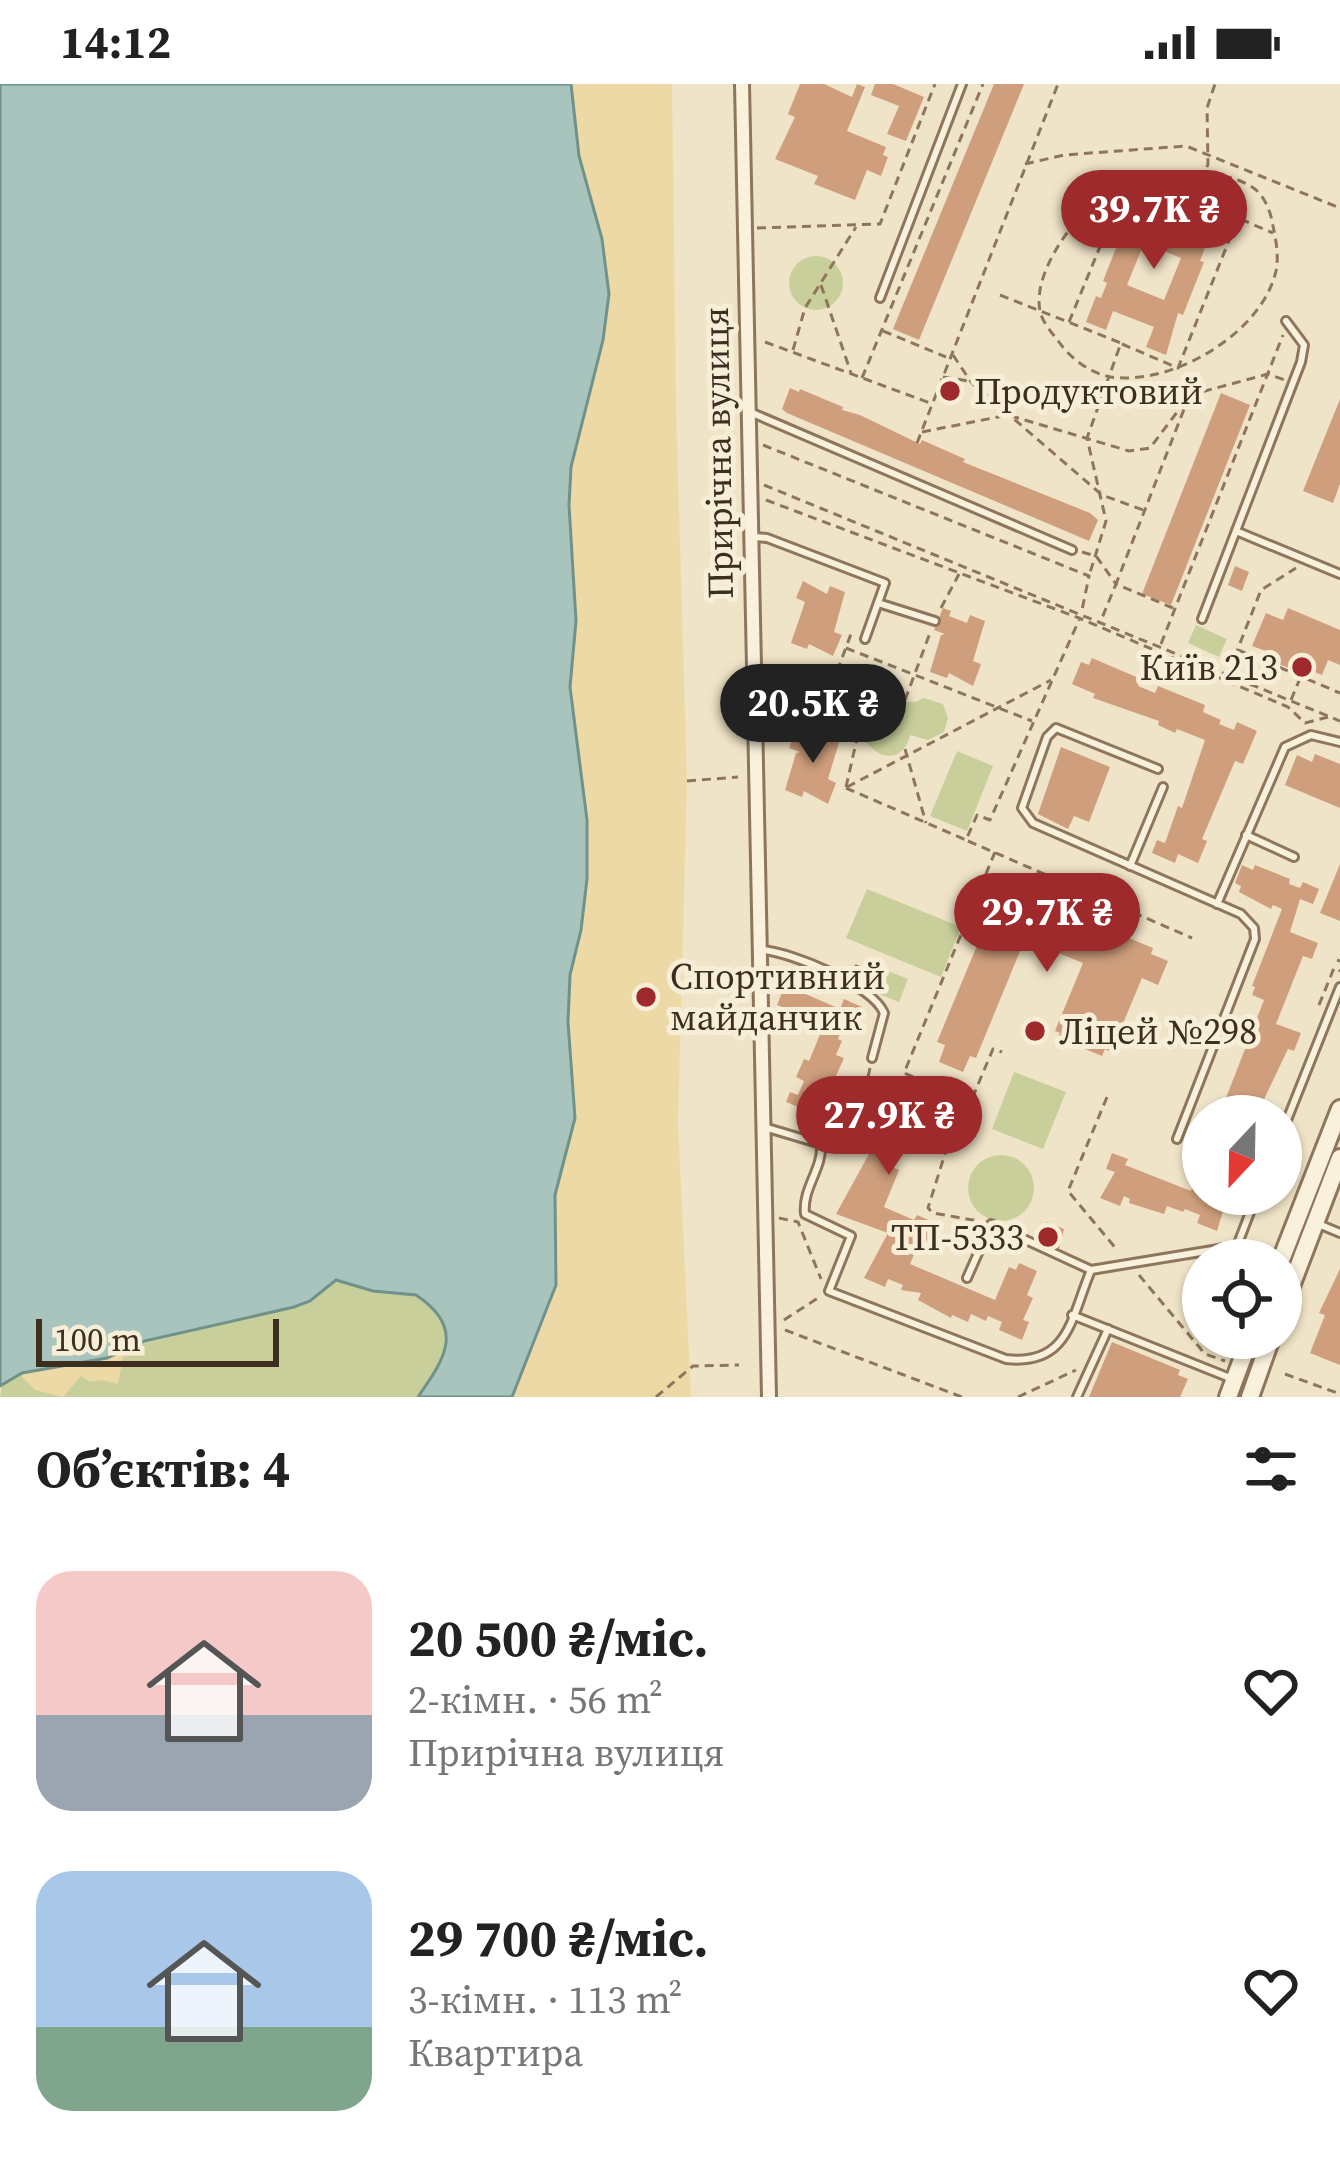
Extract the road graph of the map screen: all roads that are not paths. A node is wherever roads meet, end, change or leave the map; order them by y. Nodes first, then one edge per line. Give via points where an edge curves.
1 (742, 84) edge
2 (962, 84) edge
3 (880, 298) dead end
4 (1287, 322) road end
5 (747, 411) junction
6 (1236, 531) junction
7 (750, 537) junction
8 (1072, 550) road end
9 (1340, 562) edge
10 (1338, 573) edge
11 (878, 603) junction
12 (1202, 619) dead end
13 (934, 621) road end
14 (865, 639) road end
15 (1340, 742) edge
16 (1158, 769) dead end
17 (1163, 787) dead end
18 (1246, 835) junction
19 (1294, 857) dead end
20 (1130, 866) junction
21 (1216, 904) junction
22 (759, 950) junction
23 (1340, 987) edge
24 (872, 1058) road end
25 (1297, 1095) edge
26 (1340, 1109) edge
27 (763, 1127) junction
28 (1178, 1139) dead end
29 (1340, 1158) edge
30 (1249, 1215) edge
31 (1316, 1223) junction
32 (1340, 1233) edge
33 (1289, 1239) edge
34 (1302, 1259) edge
35 (1091, 1270) junction
36 (967, 1278) dead end
37 (1072, 1315) junction
38 (1108, 1329) junction
39 (1242, 1359) edge
40 (1264, 1359) edge
41 (1231, 1389) edge
42 (769, 1397) edge
43 (1078, 1397) edge
44 (1250, 1397) edge

1 - 5 street, Прирічна вулиця
2 - 3 lane
4 - 6 lane via 1304,345
5 - 7 street, Прирічна вулиця
5 - 8 lane
6 - 10 lane
6 - 12 lane
7 - 11 lane via 885,583
7 - 22 street, Прирічна вулиця
9 - 10 lane
11 - 13 lane
11 - 14 lane
15 - 18 lane via 1311,735 1285,747
16 - 20 lane via 1056,728 1022,799 1033,824
17 - 20 lane
18 - 19 lane
18 - 21 lane
20 - 21 lane
21 - 28 lane via 1249,920 1255,939
22 - 24 lane via 850,982 877,1000 884,1013
22 - 27 street, Прирічна вулиця
23 - 25 lane
26 - 33 street
27 - 37 lane via 821,1144 805,1214 851,1236 830,1291 1030,1362 1048,1357
27 - 42 street, Прирічна вулиця
29 - 31 street
30 - 35 lane via 1237,1246
31 - 32 lane
31 - 34 street
35 - 36 lane via 991,1224
35 - 37 lane
37 - 38 lane
38 - 41 lane
38 - 43 lane
39 - 41 street
40 - 44 street

